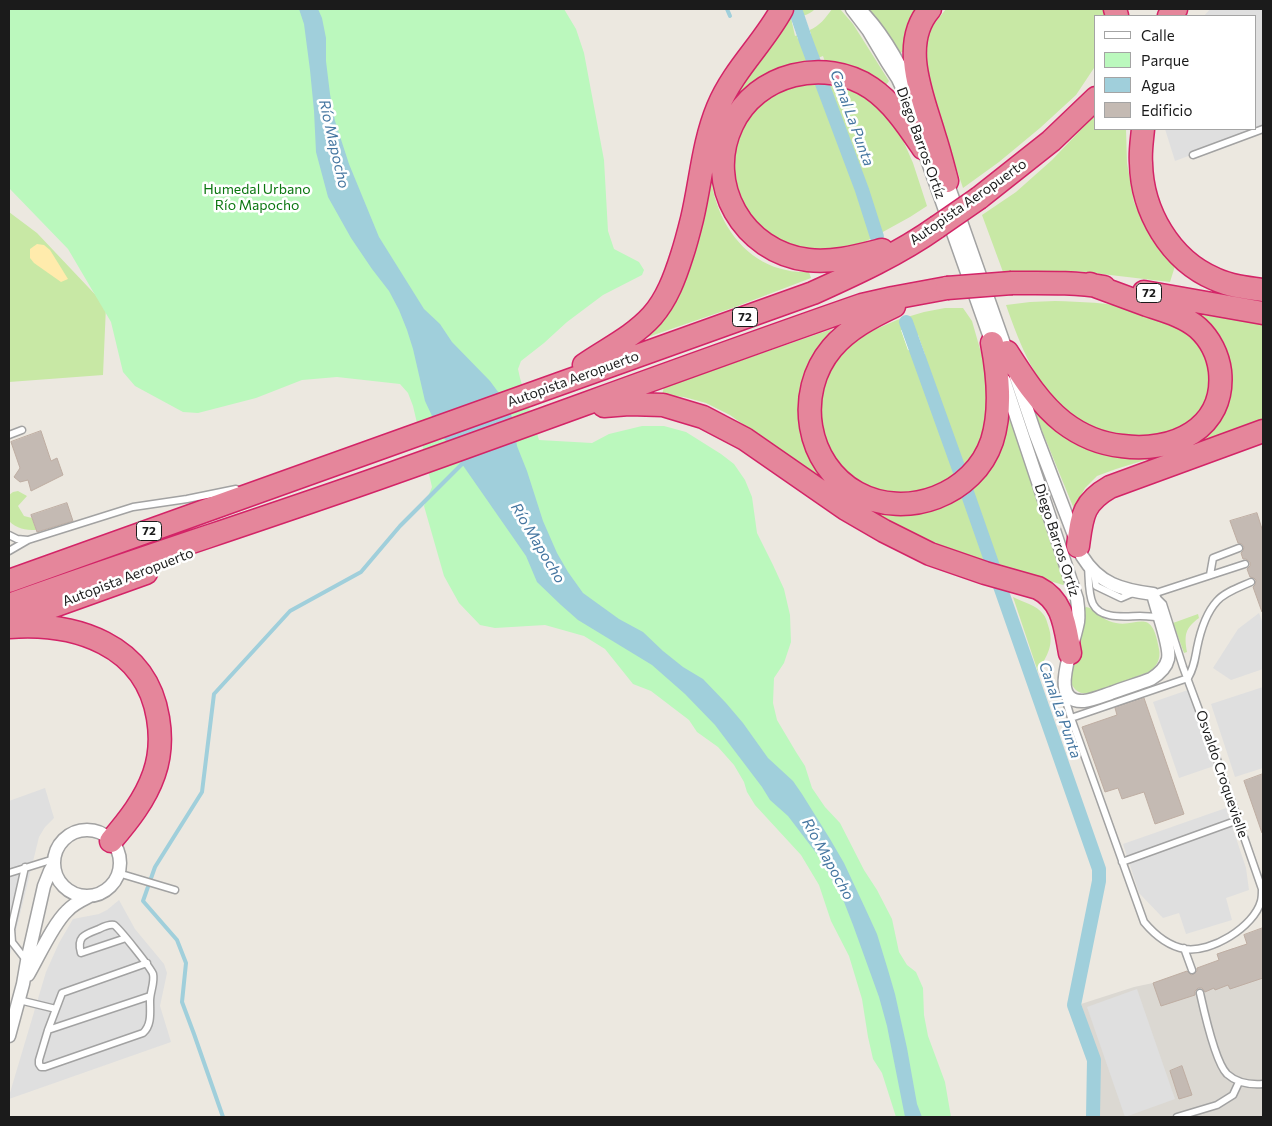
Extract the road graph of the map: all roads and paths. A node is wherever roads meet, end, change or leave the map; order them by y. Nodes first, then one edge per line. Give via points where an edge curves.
1 (782, 9) edge
2 (852, 9) edge
3 (859, 9) edge
4 (930, 9) edge
5 (1094, 85) edge
6 (1094, 100) edge
7 (1263, 129) edge
8 (1143, 130) edge
9 (1051, 141) junction
10 (923, 148) junction
11 (1193, 155) dead end
12 (947, 181) junction
13 (932, 231) junction
14 (1090, 284) junction
15 (1263, 290) edge
16 (924, 292) junction
17 (1263, 313) edge
18 (999, 347) junction
19 (550, 387) junction
20 (563, 413) junction
21 (22, 430) dead end
22 (1263, 431) edge
23 (9, 435) edge
24 (289, 481) junction
25 (254, 485) dead end
26 (246, 487) dead end
27 (244, 525) junction
28 (9, 535) edge
29 (28, 540) junction
30 (1078, 546) junction
31 (1240, 548) dead end
32 (9, 551) edge
33 (1245, 564) dead end
34 (1091, 569) junction
35 (1210, 575) junction
36 (9, 581) edge
37 (1251, 582) dead end
38 (1153, 594) junction
39 (9, 604) edge
40 (1159, 617) junction
41 (9, 622) edge
42 (9, 627) edge
43 (1070, 653) junction
44 (1188, 678) junction
45 (1066, 692) junction
46 (1071, 718) junction
47 (1238, 820) junction
48 (111, 841) junction
49 (54, 862) junction
50 (1122, 862) junction
51 (25, 867) junction
52 (9, 873) edge
53 (118, 873) junction
54 (174, 890) dead end
55 (90, 896) junction
56 (126, 938) junction
57 (1184, 948) junction
58 (17, 949) junction
59 (9, 951) edge
60 (27, 961) junction
61 (147, 964) junction
62 (1192, 970) dead end
63 (23, 984) junction
64 (1200, 994) dead end
65 (150, 996) junction
66 (19, 1000) junction
67 (56, 1008) junction
68 (48, 1030) junction
69 (9, 1036) edge
70 (1239, 1082) junction
71 (1263, 1084) edge
72 (1177, 1117) edge

1 - 19 highway via 736,74 718,108 703,159 686,242 664,300 630,336
2 - 10 street, Diego Barros Ortíz via 898,79
3 - 12 street, Diego Barros Ortíz via 893,54 913,93
4 - 12 highway via 918,28 915,66
5 - 9 highway
6 - 9 highway, Autopista Aeropuerto / 72
7 - 11 lane
8 - 15 highway via 1141,163 1146,197 1156,222 1171,245 1186,262 1205,274 1228,284
9 - 13 highway, Autopista Aeropuerto / 72, bridge
10 - 13 highway via 892,107 873,89 852,78 829,72 805,72 779,80 748,103 733,123 725,145 723,168 727,194 739,219 757,239 787,255 807,260 836,260 887,248
10 - 18 street, Diego Barros Ortíz
12 - 18 street, Diego Barros Ortíz
13 - 19 highway, Autopista Aeropuerto / 72 via 868,267 812,293
14 - 16 highway, Autopista Aeropuerto / 72, bridge via 1012,283
14 - 17 highway, Autopista Aeropuerto / 72
14 - 18 highway via 1183,318 1206,338 1218,362 1220,389 1214,408 1199,428 1184,438 1151,447 1136,448 1097,440 1074,430 1054,414
16 - 18 highway via 868,319 849,332 824,358 819,369 811,392 809,417 814,442 825,464 849,488 882,502 910,504 935,498 963,481 987,451 996,424
16 - 20 highway, Autopista Aeropuerto / 72 via 862,305
18 - 30 street, Diego Barros Ortíz
18 - 43 street, Diego Barros Ortíz via 1077,598 1078,619
19 - 24 highway, Autopista Aeropuerto / 72
20 - 27 highway, Autopista Aeropuerto / 72
20 - 43 highway via 646,404 662,405 703,417 745,439 846,509 884,531 930,554 1046,592 1062,614
21 - 23 lane
22 - 30 highway via 1097,494 1087,505
24 - 25 lane
24 - 36 highway, Autopista Aeropuerto / 72
26 - 29 lane via 133,507
27 - 39 highway, Autopista Aeropuerto / 72
27 - 41 highway, Autopista Aeropuerto via 155,569
28 - 29 lane
29 - 32 lane
30 - 34 street, Diego Barros Ortíz
31 - 35 lane via 1213,558
33 - 35 lane
34 - 38 street, Diego Barros Ortíz via 1107,582 1126,590
34 - 40 lane via 1090,595 1099,612 1126,617
35 - 38 lane
37 - 44 lane via 1216,602 1205,622
38 - 40 street
38 - 44 lane, Osvaldo Croquevielle via 1163,604
40 - 45 street via 1168,653 1166,664 1158,675 1092,700 1079,701
42 - 48 highway via 51,628 103,641 130,661 148,684 159,722 158,761 141,801
43 - 45 street, Diego Barros Ortíz via 1064,674
44 - 46 lane
44 - 47 lane, Osvaldo Croquevielle
45 - 46 lane, Osvaldo Croquevielle
46 - 50 lane, Osvaldo Croquevielle
47 - 50 lane
47 - 57 lane, Osvaldo Croquevielle via 1262,889 1262,900 1246,924 1219,943 1204,948
48 - 49 street via 94,831 74,833 59,846
48 - 53 street via 118,853
49 - 51 lane
49 - 55 street via 62,886 75,894
49 - 60 street via 44,886
50 - 57 lane, Osvaldo Croquevielle via 1144,922 1161,938
51 - 52 lane
51 - 58 lane via 11,929 12,942
53 - 54 lane
53 - 55 street via 110,886
55 - 63 street via 66,911
56 - 56 lane via 81,952 79,947 85,935 113,925
56 - 61 lane
57 - 62 lane
58 - 59 lane
58 - 60 lane
60 - 63 street
61 - 65 lane via 153,972
61 - 67 lane via 62,993
63 - 66 street
64 - 70 lane via 1220,1062 1226,1073
65 - 68 lane
65 - 68 lane via 150,1022 142,1033 45,1068 41,1067 39,1060
66 - 67 lane
66 - 69 street
67 - 68 lane
70 - 71 lane
70 - 72 lane via 1234,1095 1217,1105

